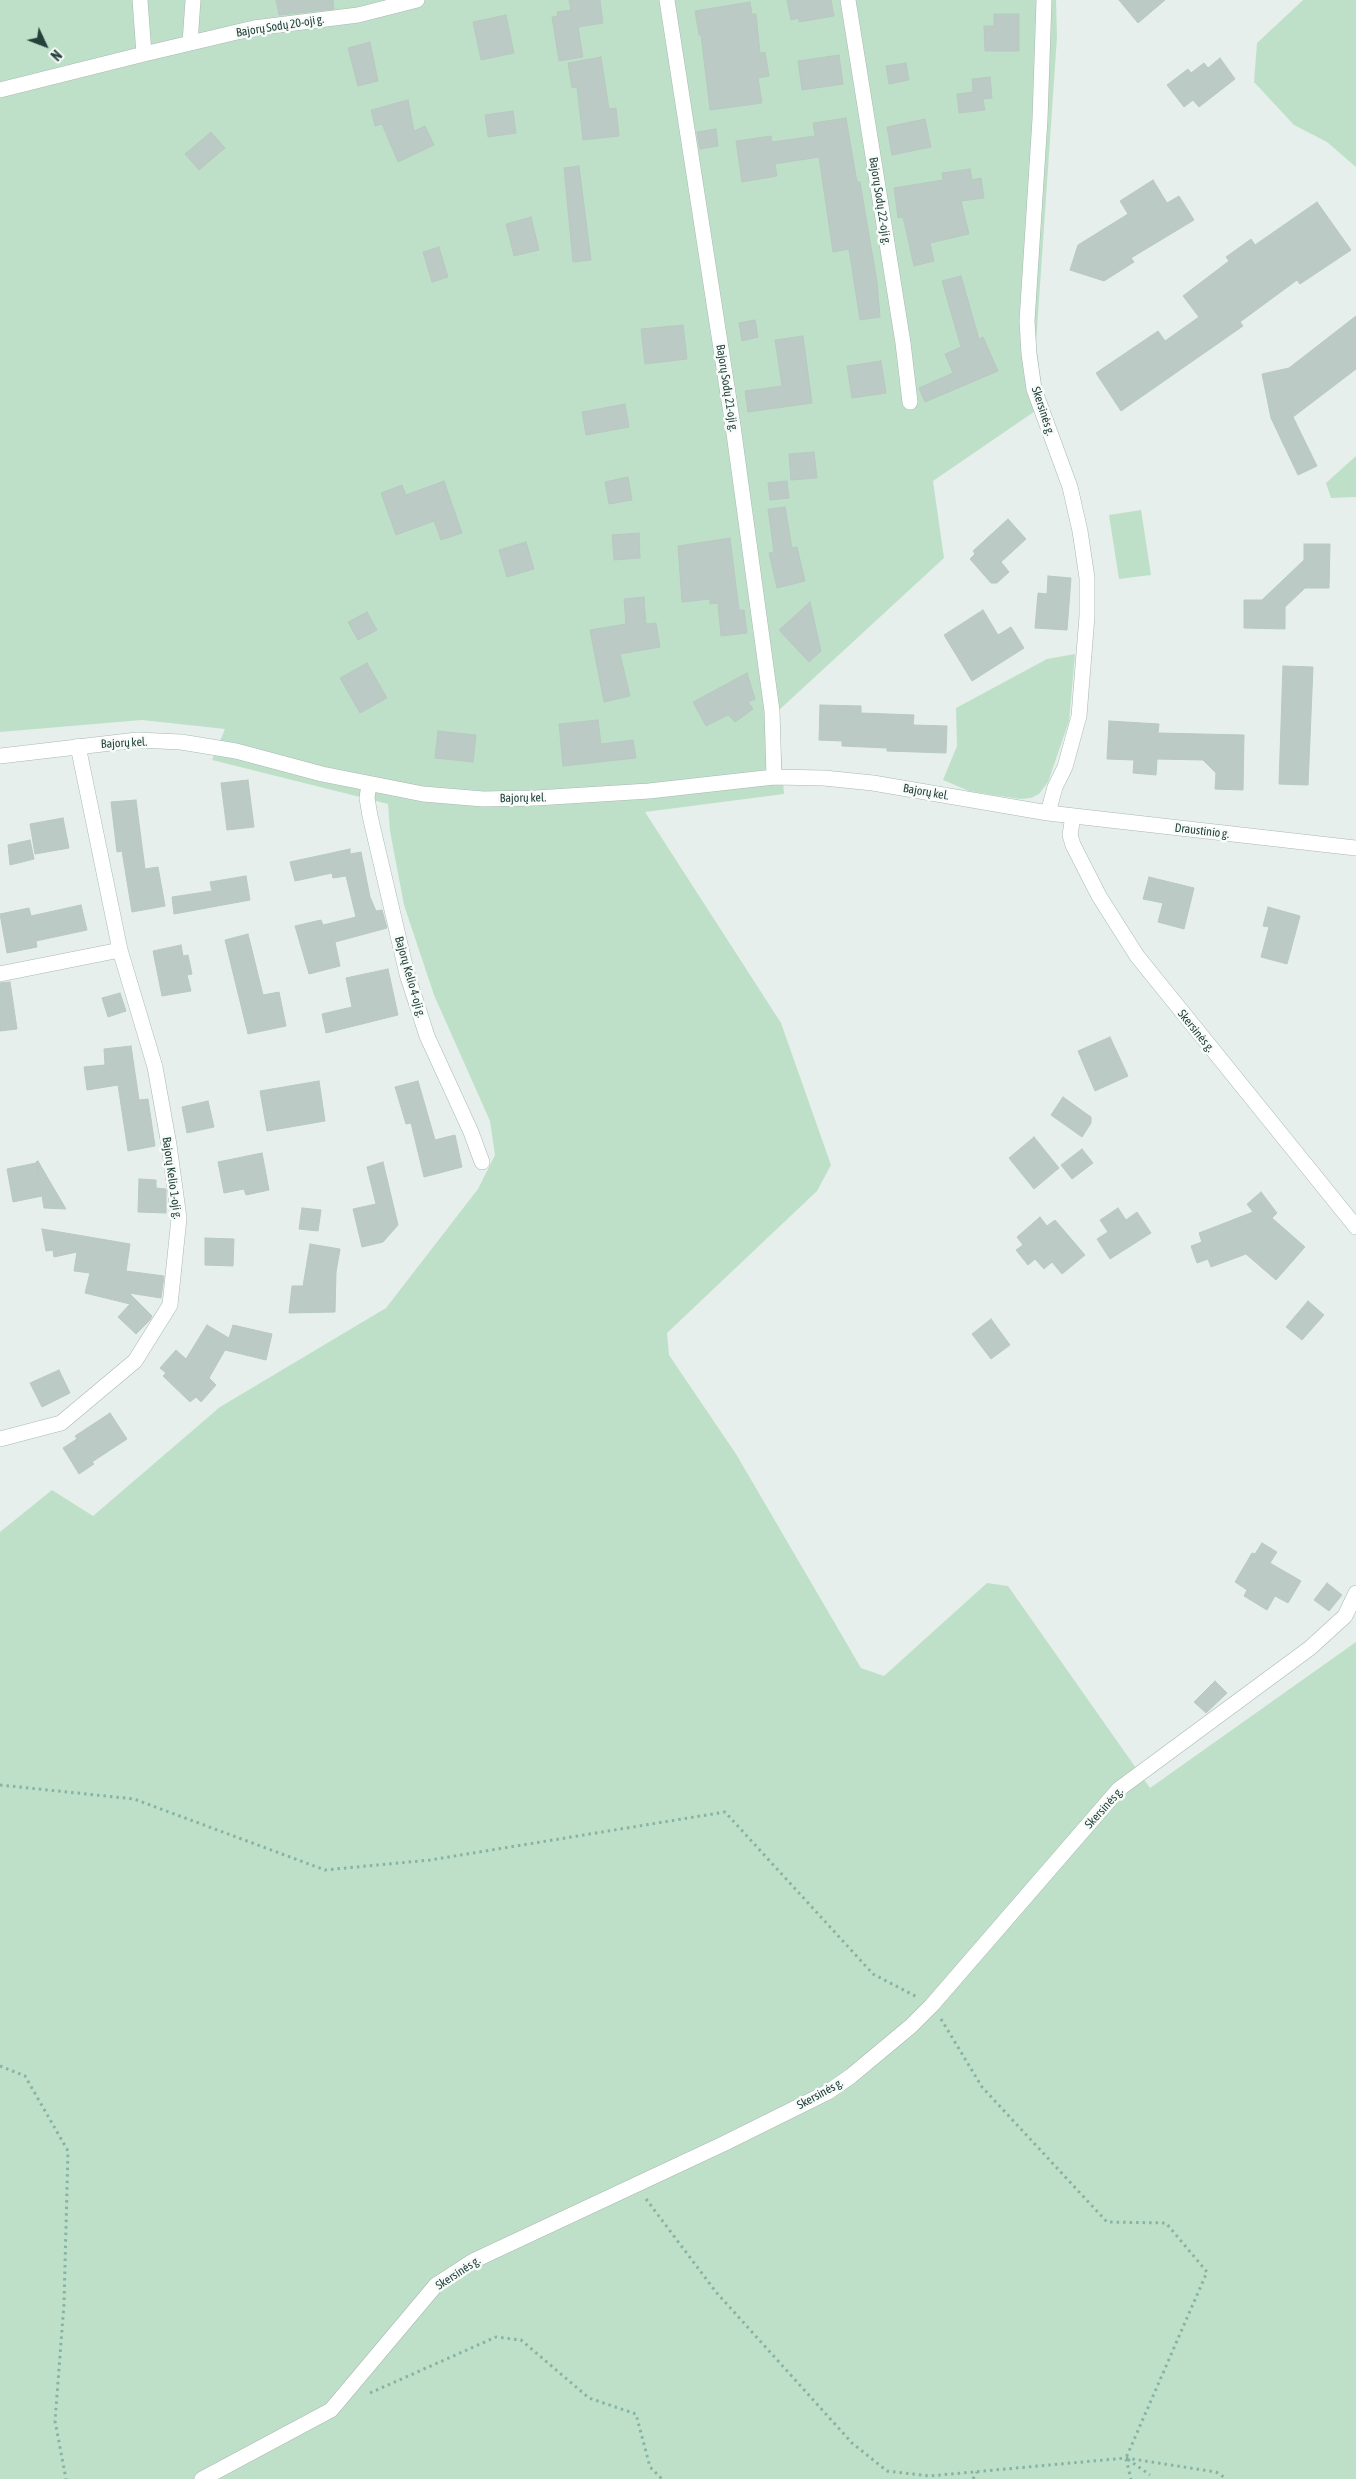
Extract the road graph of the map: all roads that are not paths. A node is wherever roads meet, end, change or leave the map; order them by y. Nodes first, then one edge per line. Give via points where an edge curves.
1 (140, 0) edge
2 (193, 0) edge
3 (417, 0) edge
4 (667, 0) edge
5 (848, 0) edge
6 (1044, 0) edge
7 (190, 43) junction
8 (144, 54) junction
9 (0, 90) edge
10 (910, 402) dead end
11 (78, 746) junction
12 (0, 756) edge
13 (774, 777) junction
14 (369, 784) junction
15 (1048, 813) junction
16 (1073, 816) junction
17 (1356, 848) edge
18 (120, 950) junction
19 (0, 974) edge
20 (482, 1162) dead end
21 (1356, 1227) edge
22 (0, 1439) edge
23 (1356, 1593) edge
24 (202, 2479) edge

1 - 8 street
2 - 7 street
3 - 7 street, Bajorų Sodų 20-oji g. via 358,15 254,28
4 - 13 street, Bajorų Sodų 21-oji g. via 733,426 772,710
5 - 10 street, Bajorų Sodų 22-oji g.
6 - 15 street, Skersinės g. via 1028,346 1034,389 1070,487 1080,532 1087,616 1079,716
7 - 8 street, Bajorų Sodų 20-oji g.
8 - 9 street, Bajorų Sodų 20-oji g.
11 - 12 street, Bajorų kel.
11 - 14 street, Bajorų kel. via 136,740 181,742 242,753
11 - 18 street, Bajorų Kelio 1-oji g.
13 - 14 street, Bajorų kel. via 649,791 536,798 423,794
13 - 15 street, Bajorų kel. via 872,782
14 - 20 street, Bajorų Kelio 4-oji g. via 370,816 407,974 427,1036
15 - 16 street, Draustinio g.
16 - 17 street, Draustinio g.
16 - 21 street, Skersinės g. via 1070,835 1073,845 1099,896 1137,956
18 - 19 street
18 - 22 street, Bajorų Kelio 1-oji g. via 155,1067 178,1209 170,1305 135,1361 60,1423
23 - 24 street, Skersinės g. via 1345,1616 1310,1648 1119,1789 932,2005 859,2070 828,2092 473,2261 436,2285 331,2410

